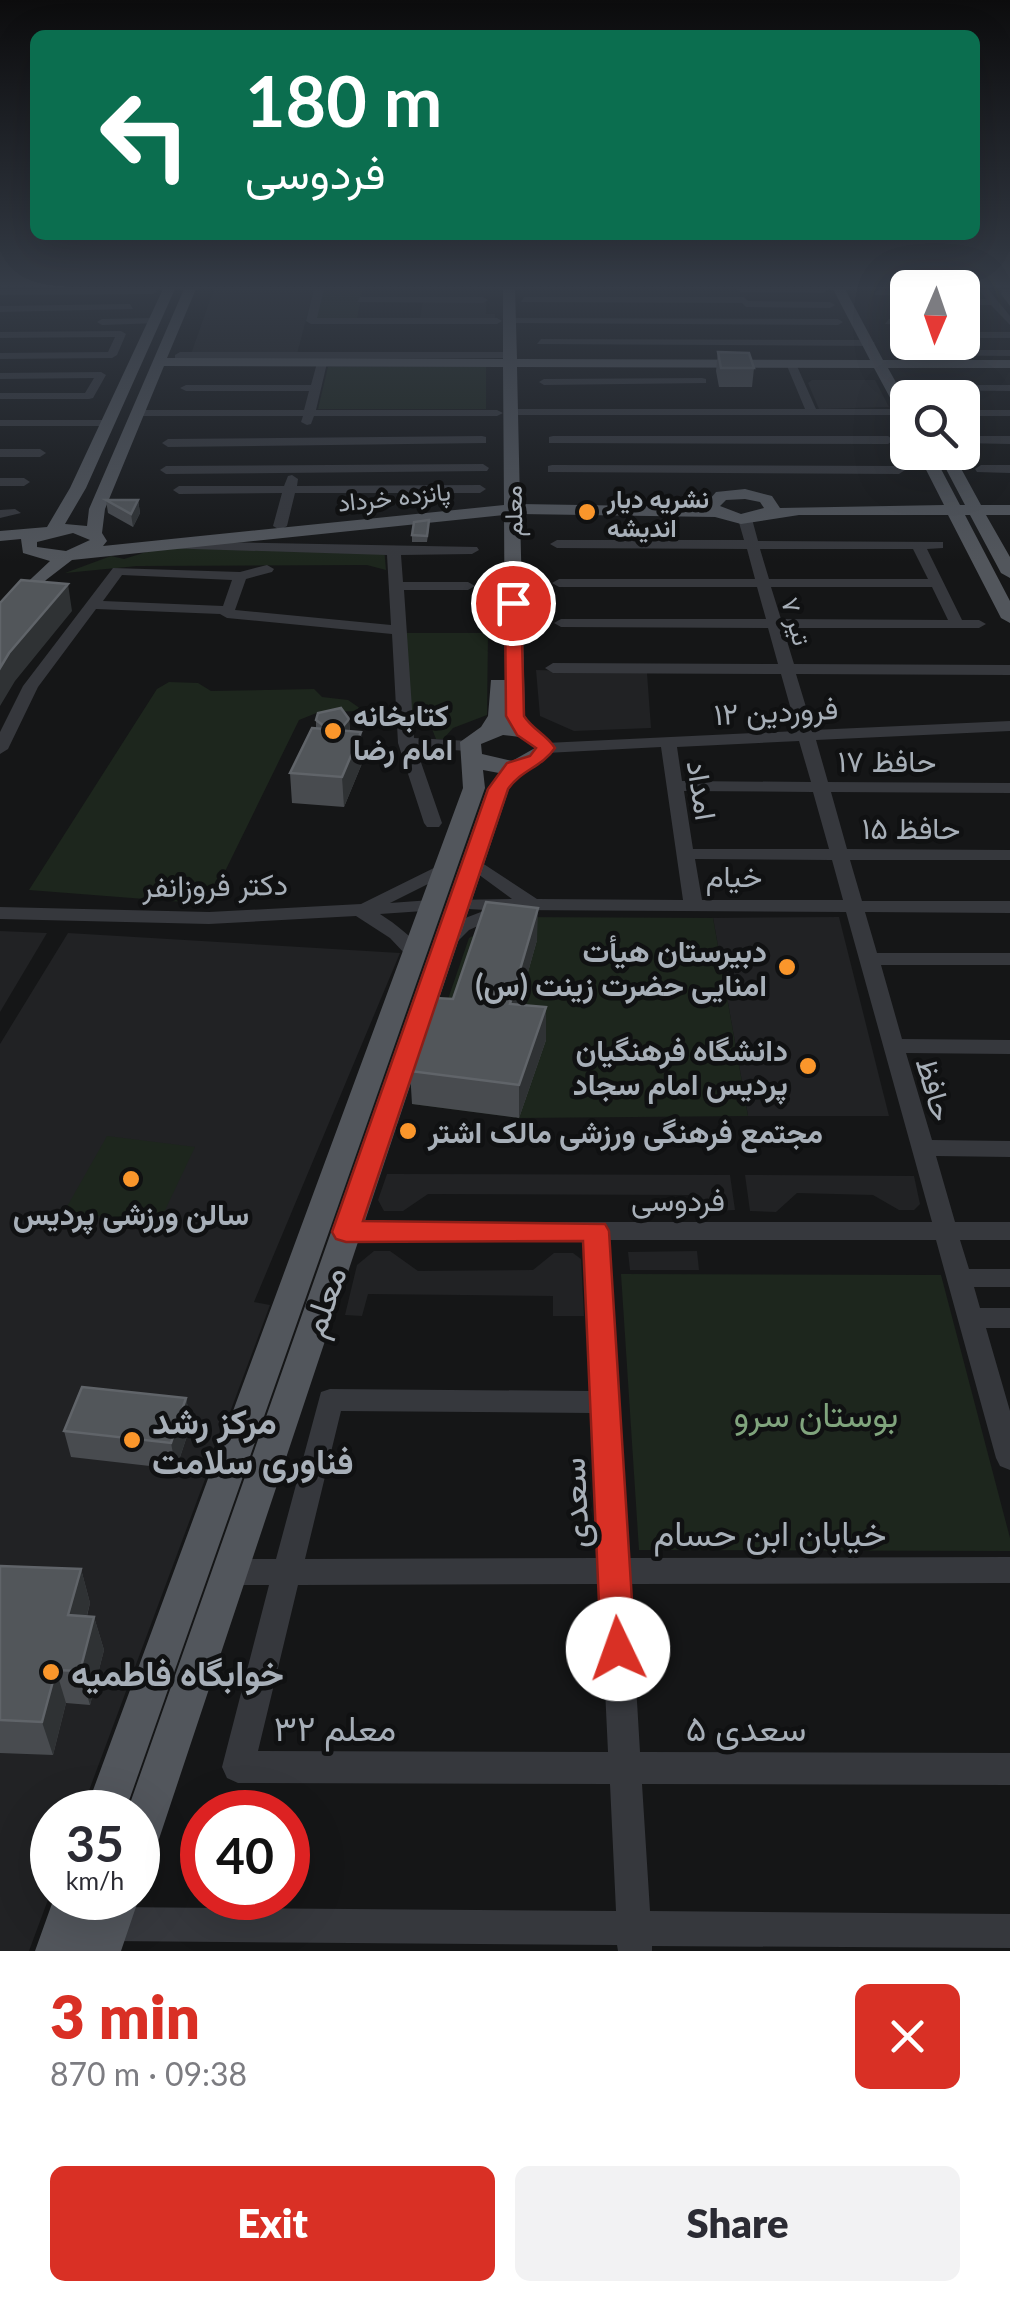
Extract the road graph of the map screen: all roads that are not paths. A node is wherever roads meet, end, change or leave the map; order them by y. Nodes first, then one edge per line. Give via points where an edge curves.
1 (99, 380) edge
2 (125, 380) edge
3 (152, 380) edge
4 (317, 380) edge
5 (503, 380) edge
6 (798, 380) edge
7 (702, 381) joint
8 (544, 382) dead end
9 (186, 388) dead end
10 (315, 388) junction
11 (980, 388) edge
12 (1010, 388) edge
13 (0, 396) edge
14 (545, 400) dead end
15 (710, 405) junction
16 (504, 412) junction
17 (812, 412) junction
18 (138, 413) junction
19 (309, 413) junction
20 (980, 413) edge
21 (1010, 413) edge
22 (890, 414) edge
23 (0, 423) edge
24 (107, 423) junction
25 (482, 440) dead end
26 (553, 440) dead end
27 (720, 440) junction
28 (888, 440) dead end
29 (980, 440) edge
30 (1010, 440) edge
31 (302, 442) junction
32 (168, 443) dead end
33 (40, 452) dead end
34 (0, 453) edge
35 (484, 468) dead end
36 (552, 468) dead end
37 (295, 469) junction
38 (981, 469) dead end
39 (1010, 469) edge
40 (166, 470) dead end
41 (729, 470) junction
42 (890, 470) edge
43 (933, 470) edge
44 (953, 470) edge
45 (0, 482) edge
46 (24, 482) dead end
47 (290, 489) junction
48 (480, 489) dead end
49 (179, 490) dead end
50 (736, 494) junction
51 (505, 507) junction
52 (713, 507) junction
53 (973, 507) junction
54 (1010, 507) edge
55 (768, 508) junction
56 (951, 508) junction
57 (67, 510) junction
58 (98, 510) junction
59 (745, 518) junction
60 (280, 526) junction
61 (49, 531) junction
62 (96, 534) junction
63 (0, 536) edge
64 (152, 544) junction
65 (556, 544) dead end
66 (0, 545) edge
67 (752, 545) junction
68 (918, 545) junction
69 (938, 545) dead end
70 (215, 549) junction
71 (472, 550) dead end
72 (32, 551) junction
73 (394, 551) junction
74 (72, 555) junction
75 (266, 569) dead end
76 (1010, 573) edge
77 (206, 574) junction
78 (240, 576) junction
79 (937, 582) junction
80 (559, 583) dead end
81 (763, 583) junction
82 (394, 586) junction
83 (468, 586) dead end
84 (0, 602) edge
85 (93, 606) junction
86 (225, 610) junction
87 (1010, 618) edge
88 (0, 619) edge
89 (561, 623) dead end
90 (775, 624) junction
91 (957, 624) junction
92 (979, 624) dead end
93 (397, 630) junction
94 (552, 668) dead end
95 (787, 670) junction
96 (1010, 670) edge
97 (1010, 726) edge
98 (524, 731) junction
99 (806, 736) junction
100 (668, 742) junction
101 (406, 743) junction
102 (476, 745) junction
103 (546, 748) junction
104 (0, 749) edge
105 (514, 767) junction
106 (675, 786) junction
107 (820, 788) junction
108 (1010, 788) edge
109 (432, 823) dead end
110 (686, 854) junction
111 (839, 854) junction
112 (1010, 855) edge
113 (458, 865) junction
114 (532, 904) junction
115 (444, 905) junction
116 (693, 905) junction
117 (854, 906) junction
118 (1010, 907) edge
119 (360, 910) junction
120 (0, 913) edge
121 (445, 943) junction
122 (414, 952) junction
123 (869, 958) junction
124 (1010, 959) edge
125 (893, 1046) junction
126 (1010, 1047) edge
127 (922, 1148) junction
128 (1010, 1149) edge
129 (596, 1231) junction
130 (346, 1232) junction
131 (946, 1232) junction
132 (1010, 1232) edge
133 (959, 1278) junction
134 (1010, 1278) edge
135 (970, 1318) junction
136 (1010, 1318) edge
137 (1001, 1395) edge
138 (605, 1402) junction
139 (1010, 1458) edge
140 (614, 1570) junction
141 (1010, 1570) edge
142 (229, 1572) junction
143 (285, 1572) junction
144 (625, 1767) junction
145 (1010, 1768) edge
146 (114, 1790) edge
147 (155, 1790) edge
148 (96, 1920) edge
149 (160, 1920) edge
150 (1010, 1931) edge
151 (634, 1940) edge
152 (56, 1951) edge

1 - 13 street via 89,396
2 - 24 main road
3 - 18 main road
4 - 10 street
5 - 16 main road, معلم
6 - 17 street
7 - 8 street
7 - 15 street
9 - 10 street
10 - 19 street
11 - 12 street
14 - 15 street
15 - 16 street
15 - 17 street
15 - 27 street
16 - 19 street
16 - 51 main road, معلم
17 - 22 street
18 - 19 street
18 - 58 main road
19 - 31 street
20 - 21 street
23 - 24 street
24 - 57 main road
25 - 31 street
26 - 27 street
27 - 28 street
27 - 41 street
29 - 30 street
31 - 32 street
31 - 37 street
33 - 34 street
35 - 37 street
36 - 41 street
37 - 40 street
37 - 47 street
38 - 39 street
41 - 42 street
41 - 50 street
43 - 56 main road
44 - 53 main road
45 - 46 street
47 - 48 street
47 - 49 street
47 - 60 street
50 - 52 main road via 716,497
50 - 55 main road
51 - 52 main road, پانزده خرداد
51 - 60 main road, پانزده خرداد
51 - 64 main road, پانزده خرداد
51 - 98 main road, معلم via 515,716
51 - 102 main road, معلم via 498,716
52 - 59 main road
53 - 54 main road
53 - 56 main road
53 - 76 main road
55 - 56 main road
55 - 59 main road
56 - 87 main road
57 - 58 main road
57 - 61 main road
58 - 62 main road
59 - 67 street, ۷ تیر
60 - 62 main road, پانزده خرداد via 156,537
61 - 62 main road, پانزده خرداد
61 - 63 main road, پانزده خرداد
61 - 72 main road via 29,540
62 - 74 main road via 95,546
64 - 70 street
64 - 74 main road, پانزده خرداد
65 - 67 street
66 - 72 main road, پانزده خرداد
67 - 68 street
67 - 81 street, ۷ تیر
68 - 69 street
68 - 79 street
70 - 73 street
70 - 77 street via 218,556
71 - 73 street
72 - 74 main road, پانزده خرداد
72 - 84 main road via 25,576
73 - 82 street
74 - 88 main road via 40,576
75 - 78 street
77 - 78 street
77 - 85 street via 118,571
78 - 86 street
79 - 81 street
79 - 91 street
80 - 81 street
81 - 90 street, ۷ تیر
82 - 83 street
82 - 93 street
85 - 86 street
85 - 104 street via 31,686
86 - 93 street
89 - 90 street
90 - 91 street
90 - 95 street, ۷ تیر
91 - 92 street
93 - 101 street
94 - 95 street
95 - 96 street
95 - 99 street, ۷ تیر
97 - 99 street, ۱۲ فروردین
98 - 102 main road
98 - 103 main road
99 - 100 street, ۱۲ فروردین
99 - 107 street, حافظ
100 - 103 street, ۱۲ فروردین
100 - 106 street, امداد
101 - 102 street
101 - 109 street
102 - 105 main road via 495,767
102 - 113 main road, معلم
103 - 105 main road via 536,760
105 - 113 main road, معلم
106 - 107 street, حافظ ۱۷
106 - 110 street, امداد
107 - 108 street, حافظ ۱۷
107 - 111 street, حافظ
110 - 111 street, حافظ ۱۵
110 - 116 street, امداد
111 - 112 street, حافظ ۱۵
111 - 117 street, حافظ
113 - 114 street
113 - 115 main road, معلم
113 - 119 street
114 - 115 street, خیام
114 - 116 street, خیام
114 - 121 street via 492,912
115 - 119 street, دکتر فروزانفر
115 - 121 main road, معلم
115 - 122 main road, معلم
116 - 117 street, خیام
117 - 118 street, خیام
117 - 123 street, حافظ
119 - 120 street, دکتر فروزانفر via 209,918
119 - 122 street
121 - 130 main road, معلم
122 - 146 main road, معلم
123 - 124 street
123 - 125 street, حافظ
125 - 126 street
125 - 127 street, حافظ
127 - 128 street
127 - 131 street, حافظ
129 - 130 street, فردوسی
129 - 131 street, فردوسی
129 - 138 street, سعدی
130 - 142 main road, معلم
131 - 132 street, فردوسی
131 - 133 street, حافظ
133 - 134 street
133 - 135 street, حافظ
135 - 136 street
135 - 137 street, حافظ
137 - 139 street, حافظ
138 - 140 street, سعدی
138 - 143 street via 330,1400
140 - 141 street, خیابان ابن حسام
140 - 143 street, خیابان ابن حسام
140 - 144 street, سعدی
142 - 143 street, خیابان ابن حسام
142 - 147 main road, معلم
143 - 144 street, معلم ۳۲ via 238,1767
144 - 145 street, سعدی ۵
144 - 151 street, سعدی
148 - 152 main road
149 - 151 street
150 - 151 street

